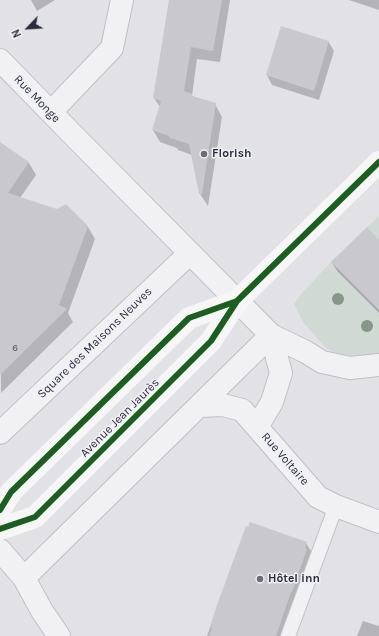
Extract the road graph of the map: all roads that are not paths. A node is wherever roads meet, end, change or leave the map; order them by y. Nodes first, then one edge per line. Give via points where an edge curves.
1 (122, 0) edge
2 (0, 60) edge
3 (51, 112) junction
4 (379, 162) edge
5 (190, 253) junction
6 (237, 301) junction
7 (272, 335) junction
8 (379, 365) edge
9 (200, 406) junction
10 (257, 427) junction
11 (0, 433) edge
12 (336, 506) junction
13 (0, 510) edge
14 (379, 522) edge
15 (0, 529) edge
16 (0, 550) edge
17 (24, 578) junction
18 (59, 636) edge
19 (288, 636) edge

1 - 3 street via 112,48
2 - 3 street, Rue Monge
3 - 5 street, Rue Monge
4 - 6 main road, Avenue Jean Jaurès
5 - 6 street
5 - 11 street, Square des Maisons Neuves
6 - 7 street
6 - 13 main road, Avenue Jean Jaurès via 189,318 11,492
6 - 15 main road, Avenue Jean Jaurès via 212,342 35,517
7 - 8 street via 322,362 350,368
7 - 9 street
7 - 10 street, Rue Voltaire via 281,373 272,402
9 - 10 street via 223,405 242,410
9 - 17 street
10 - 12 street, Rue Voltaire via 318,497
12 - 14 street, Rue Voltaire
12 - 19 lane
16 - 17 street
17 - 18 street

